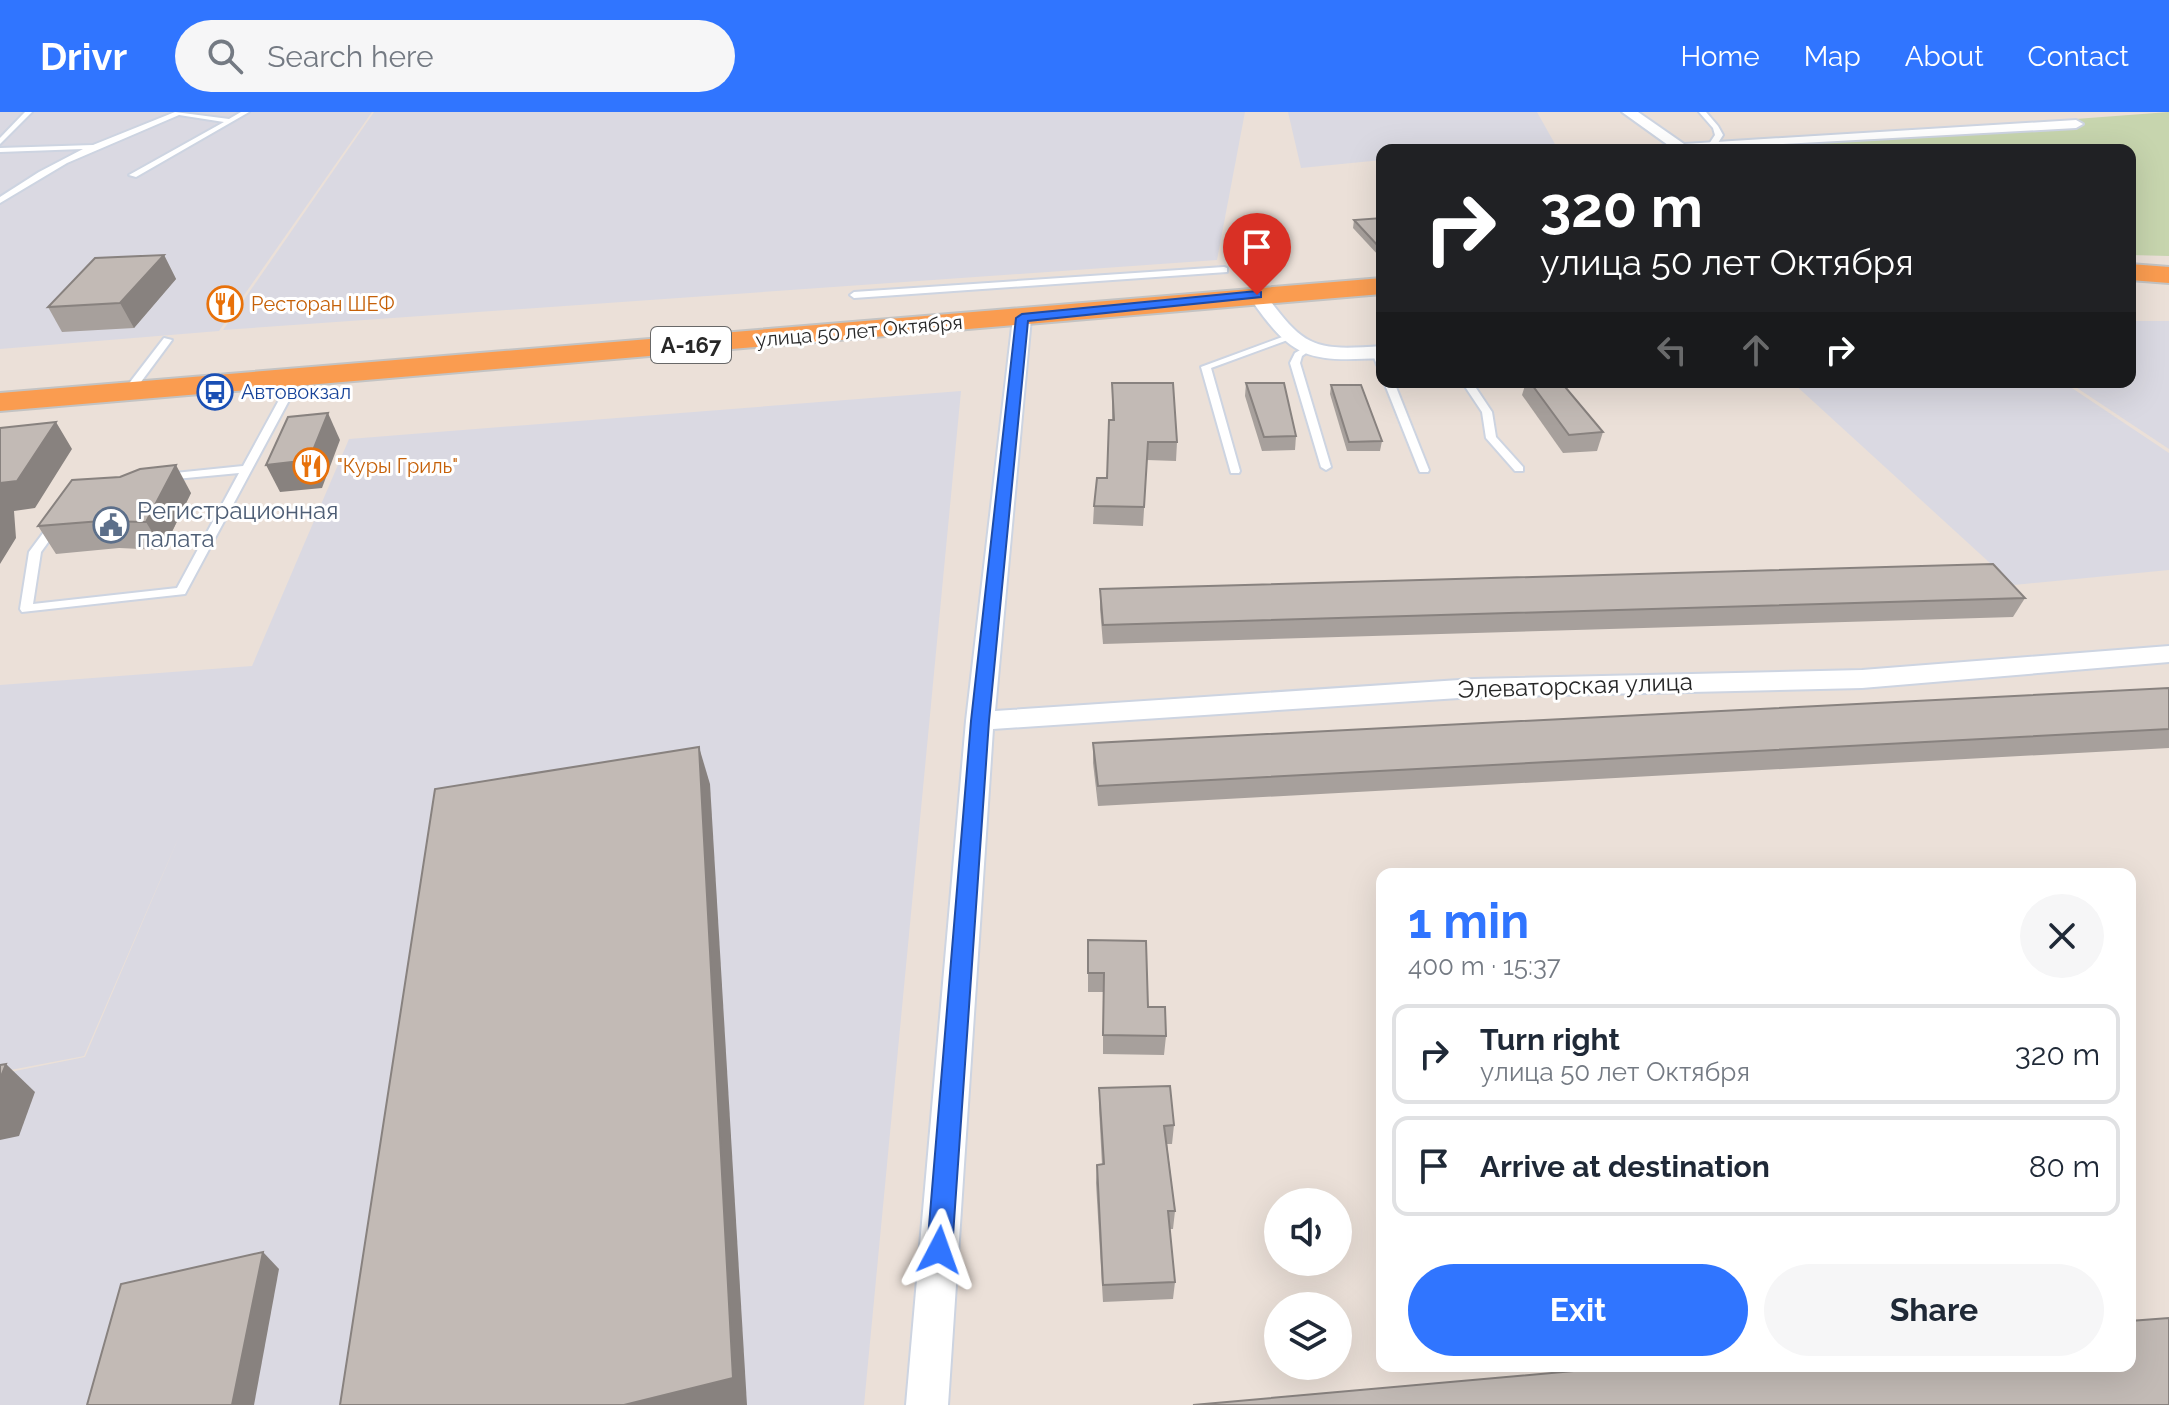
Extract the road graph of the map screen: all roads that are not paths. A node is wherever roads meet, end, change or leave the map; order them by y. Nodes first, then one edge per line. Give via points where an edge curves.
1 (29, 112) edge
2 (246, 112) edge
3 (1629, 112) edge
4 (1702, 112) edge
5 (179, 113) edge
6 (227, 120) junction
7 (2076, 124) dead end
8 (0, 142) edge
9 (1676, 144) edge
10 (1713, 144) joint
11 (99, 147) junction
12 (0, 150) edge
13 (133, 175) dead end
14 (17, 188) junction
15 (0, 189) edge
16 (0, 201) edge
17 (1224, 270) dead end
18 (2136, 272) edge
19 (2166, 273) edge
20 (1376, 286) edge
21 (854, 295) dead end
22 (1257, 295) junction
23 (1022, 318) junction
24 (1288, 338) junction
25 (167, 340) dead end
26 (1307, 349) junction
27 (1376, 356) edge
28 (296, 378) junction
29 (1391, 388) edge
30 (1471, 388) edge
31 (128, 392) junction
32 (0, 402) edge
33 (1326, 467) dead end
34 (247, 469) junction
35 (1519, 469) dead end
36 (1424, 470) dead end
37 (1235, 471) dead end
38 (158, 477) edge
39 (68, 507) edge
40 (2169, 654) edge
41 (980, 721) junction
42 (927, 1405) edge

1 - 8 lane
2 - 6 lane
3 - 9 street
4 - 10 lane via 1719,135
5 - 6 lane
5 - 11 lane
6 - 13 lane
7 - 10 street
11 - 12 lane
11 - 14 lane
14 - 15 lane
14 - 16 lane
17 - 21 lane
18 - 19 highway
20 - 22 highway, улица 50 лет Октября / А-167
22 - 23 highway, улица 50 лет Октября / А-167
22 - 24 street
23 - 28 highway, улица 50 лет Октября / А-167
23 - 41 street
24 - 26 street
24 - 37 lane via 1206,367
25 - 31 lane
26 - 27 street
26 - 33 lane via 1295,363
28 - 31 highway, улица 50 лет Октября / А-167
28 - 34 lane
29 - 36 lane
30 - 35 lane via 1487,412 1491,438
31 - 32 highway, улица 50 лет Октября / А-167
34 - 38 lane
34 - 39 lane via 181,591 26,609 35,552
40 - 41 street, Элеваторская улица via 1862,679 1474,688
41 - 42 street

